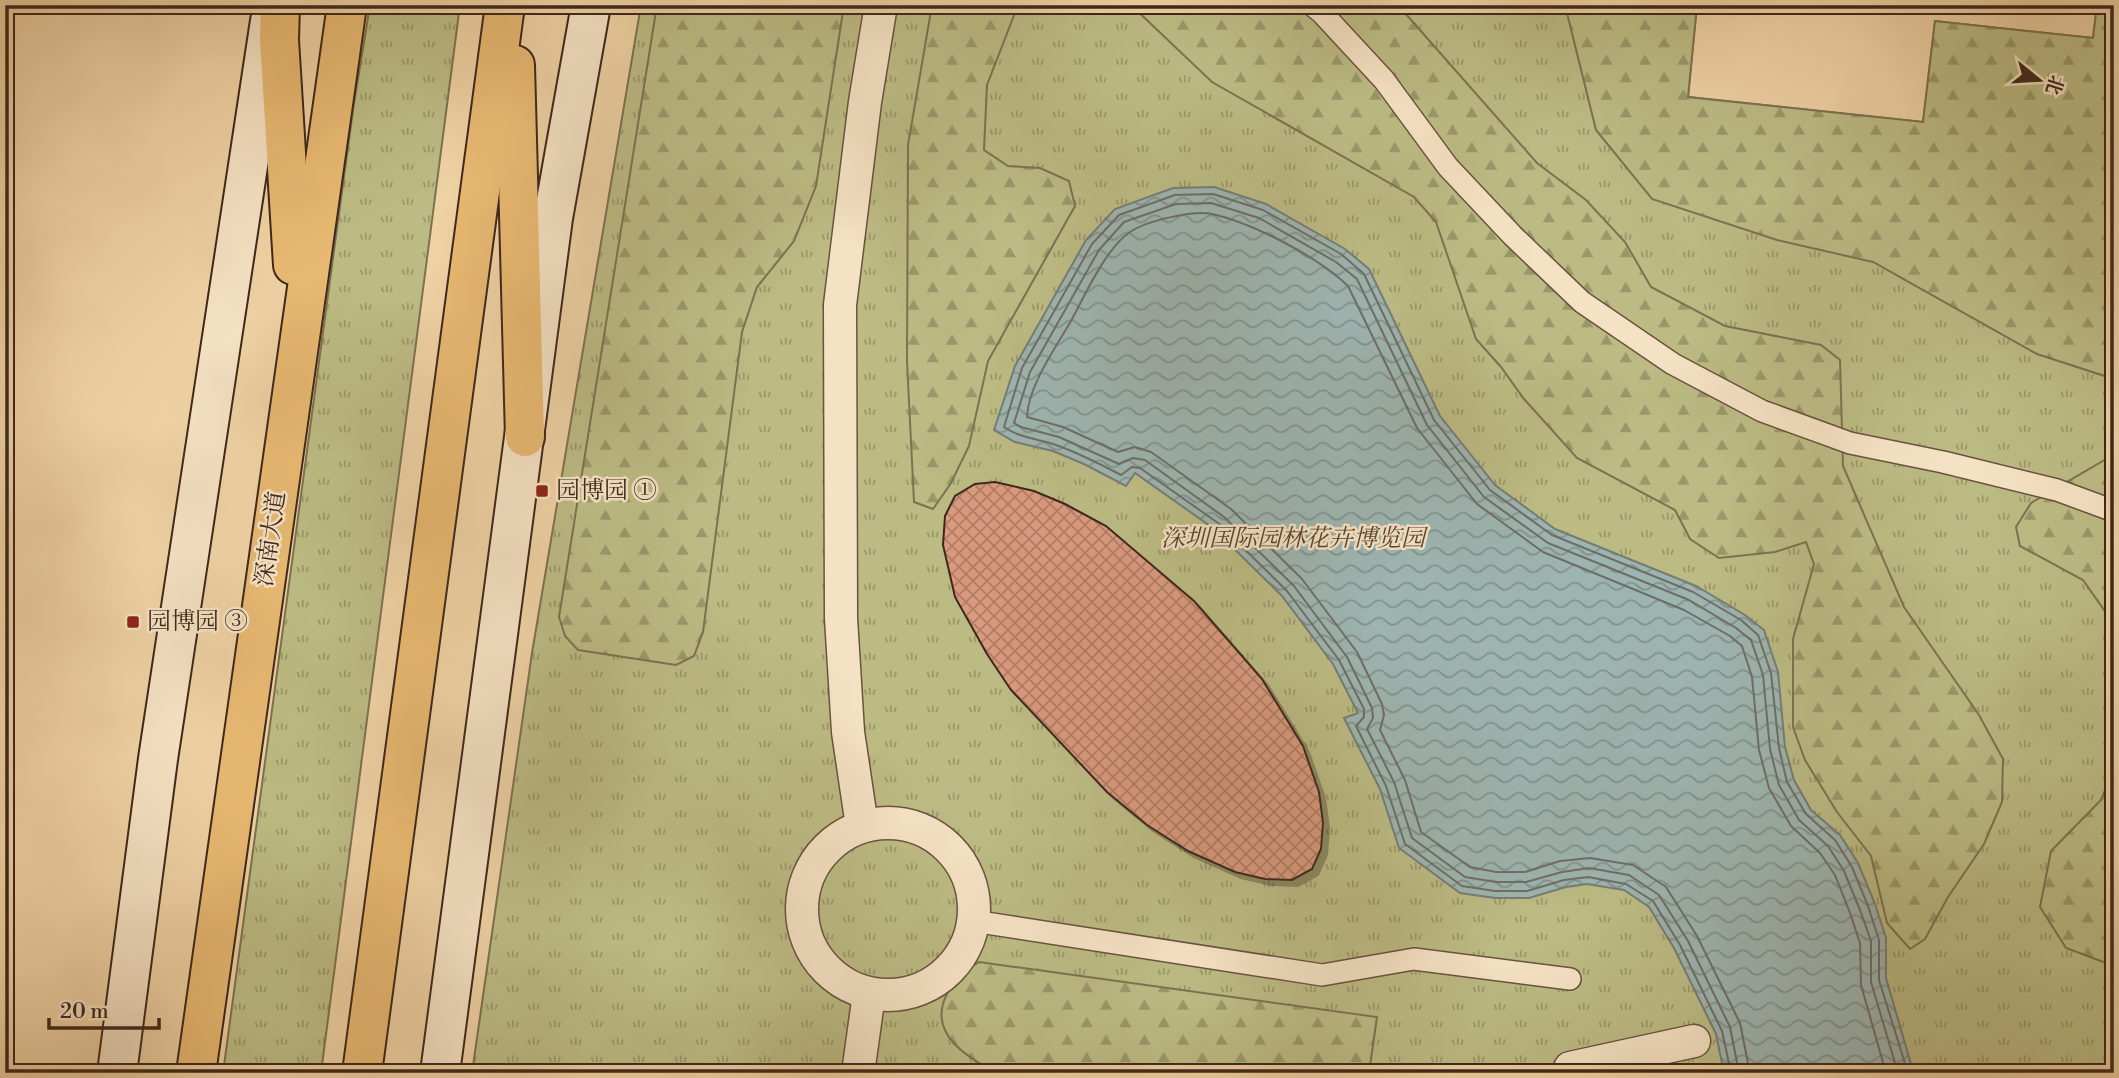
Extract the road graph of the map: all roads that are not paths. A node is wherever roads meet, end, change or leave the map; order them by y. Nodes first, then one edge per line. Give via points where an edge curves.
1 (272, 5) edge
2 (280, 5) edge
3 (346, 5) edge
4 (505, 5) edge
5 (514, 5) edge
6 (591, 5) edge
7 (881, 5) edge
8 (1312, 5) edge
9 (295, 373) junction
10 (525, 437) junction
11 (2114, 511) edge
12 (862, 826) junction
13 (973, 921) junction
14 (1570, 979) dead end
15 (869, 993) junction
16 (1694, 1041) dead end
17 (117, 1073) edge
18 (196, 1073) edge
19 (362, 1073) edge
20 (440, 1073) edge
21 (858, 1073) edge
22 (1570, 1073) edge

1 - 17 main road via 160,745
2 - 9 main road
3 - 9 main road, 深南大道
4 - 19 main road
5 - 10 main road
6 - 10 main road via 554,218
7 - 12 street via 840,305 841,618 848,732
8 - 11 lane via 1384,80 1448,167 1513,236 1582,302 1673,364 1762,411 1850,443 2057,490
9 - 18 main road, 深南大道
10 - 20 main road
12 - 13 street via 891,821 919,828 944,842 962,865 972,892
12 - 15 street via 836,839 816,860 804,885 801,913 807,941 822,965 843,983
13 - 14 lane via 1322,975 1414,959
13 - 15 street via 965,949 948,971 925,988 898,995
15 - 21 street
16 - 22 street via 1570,1068

